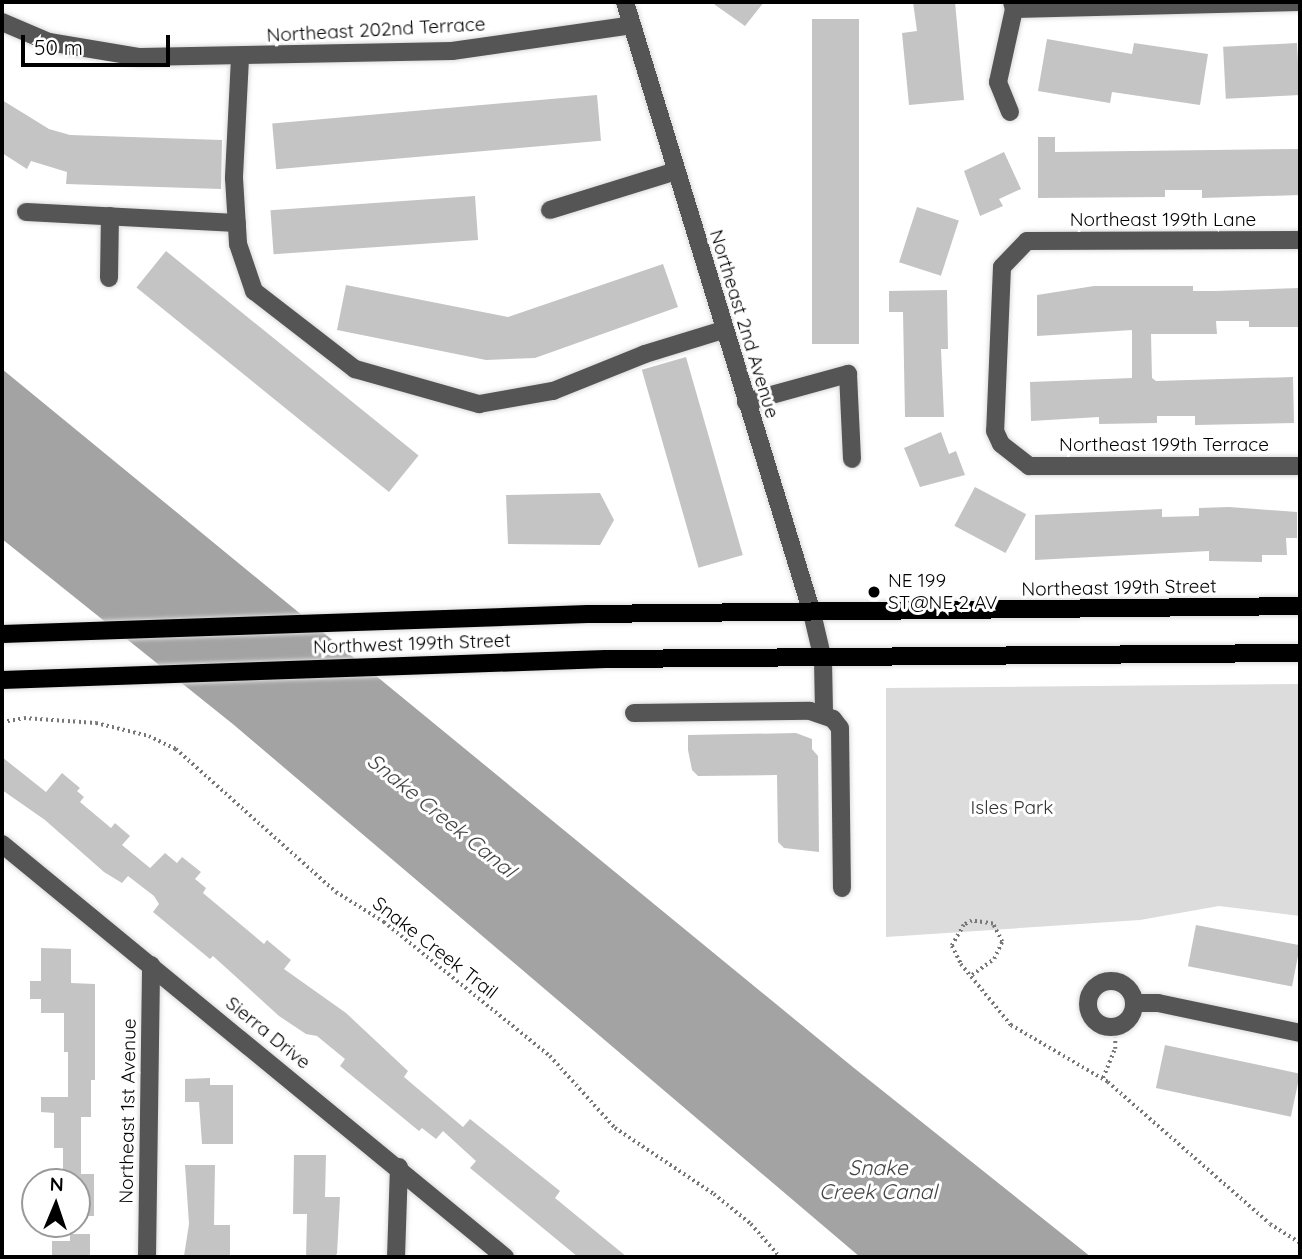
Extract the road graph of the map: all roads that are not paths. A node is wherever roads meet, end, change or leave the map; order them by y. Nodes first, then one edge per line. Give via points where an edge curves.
1 (625, 2) edge
2 (1300, 2) edge
3 (1013, 6) edge
4 (2, 22) edge
5 (632, 25) junction
6 (240, 58) junction
7 (1010, 112) dead end
8 (676, 172) junction
9 (550, 210) dead end
10 (26, 212) dead end
11 (110, 216) junction
12 (237, 223) junction
13 (1300, 240) edge
14 (109, 278) dead end
15 (723, 330) junction
16 (746, 402) junction
17 (852, 459) dead end
18 (1029, 466) joint
19 (1300, 466) edge
20 (1300, 606) edge
21 (812, 613) junction
22 (2, 634) edge
23 (1300, 653) edge
24 (823, 660) junction
25 (2, 680) edge
26 (634, 713) dead end
27 (824, 714) junction
28 (2, 844) edge
29 (842, 888) dead end
30 (152, 965) junction
31 (1135, 1003) dead end
32 (1300, 1033) edge
33 (399, 1167) junction
34 (147, 1257) edge
35 (396, 1257) edge
36 (505, 1257) edge

1 - 5 street, Northeast 2nd Avenue
2 - 3 street
3 - 7 street via 998,82
4 - 6 street, Northeast 202nd Terrace via 49,42 140,57
5 - 6 street, Northeast 202nd Terrace via 452,51
5 - 8 street, Northeast 2nd Avenue
6 - 12 street via 233,178
8 - 9 street
8 - 15 street, Northeast 2nd Avenue
10 - 11 street
11 - 12 street
11 - 14 street
12 - 15 street via 238,244 254,291 355,369 479,404 553,391 645,354
13 - 18 street, Northeast 199th Lane via 1027,242 1002,267 995,431 1001,444
15 - 16 street, Northeast 2nd Avenue
16 - 17 street via 848,374
16 - 21 street, Northeast 2nd Avenue
18 - 19 street, Northeast 199th Terrace
20 - 21 main road, Northeast 199th Street
21 - 22 main road, Northwest 199th Street
21 - 24 street, Northeast 2nd Avenue
23 - 24 main road
24 - 25 main road, Northwest 199th Street via 387,665
24 - 27 street, Northeast 2nd Avenue
26 - 27 street
27 - 29 street via 840,728
28 - 30 street, Sierra Drive
30 - 33 street, Sierra Drive
30 - 34 street, Northeast 1st Avenue
31 - 32 street via 1158,1003
33 - 35 street
33 - 36 street, Sierra Drive

